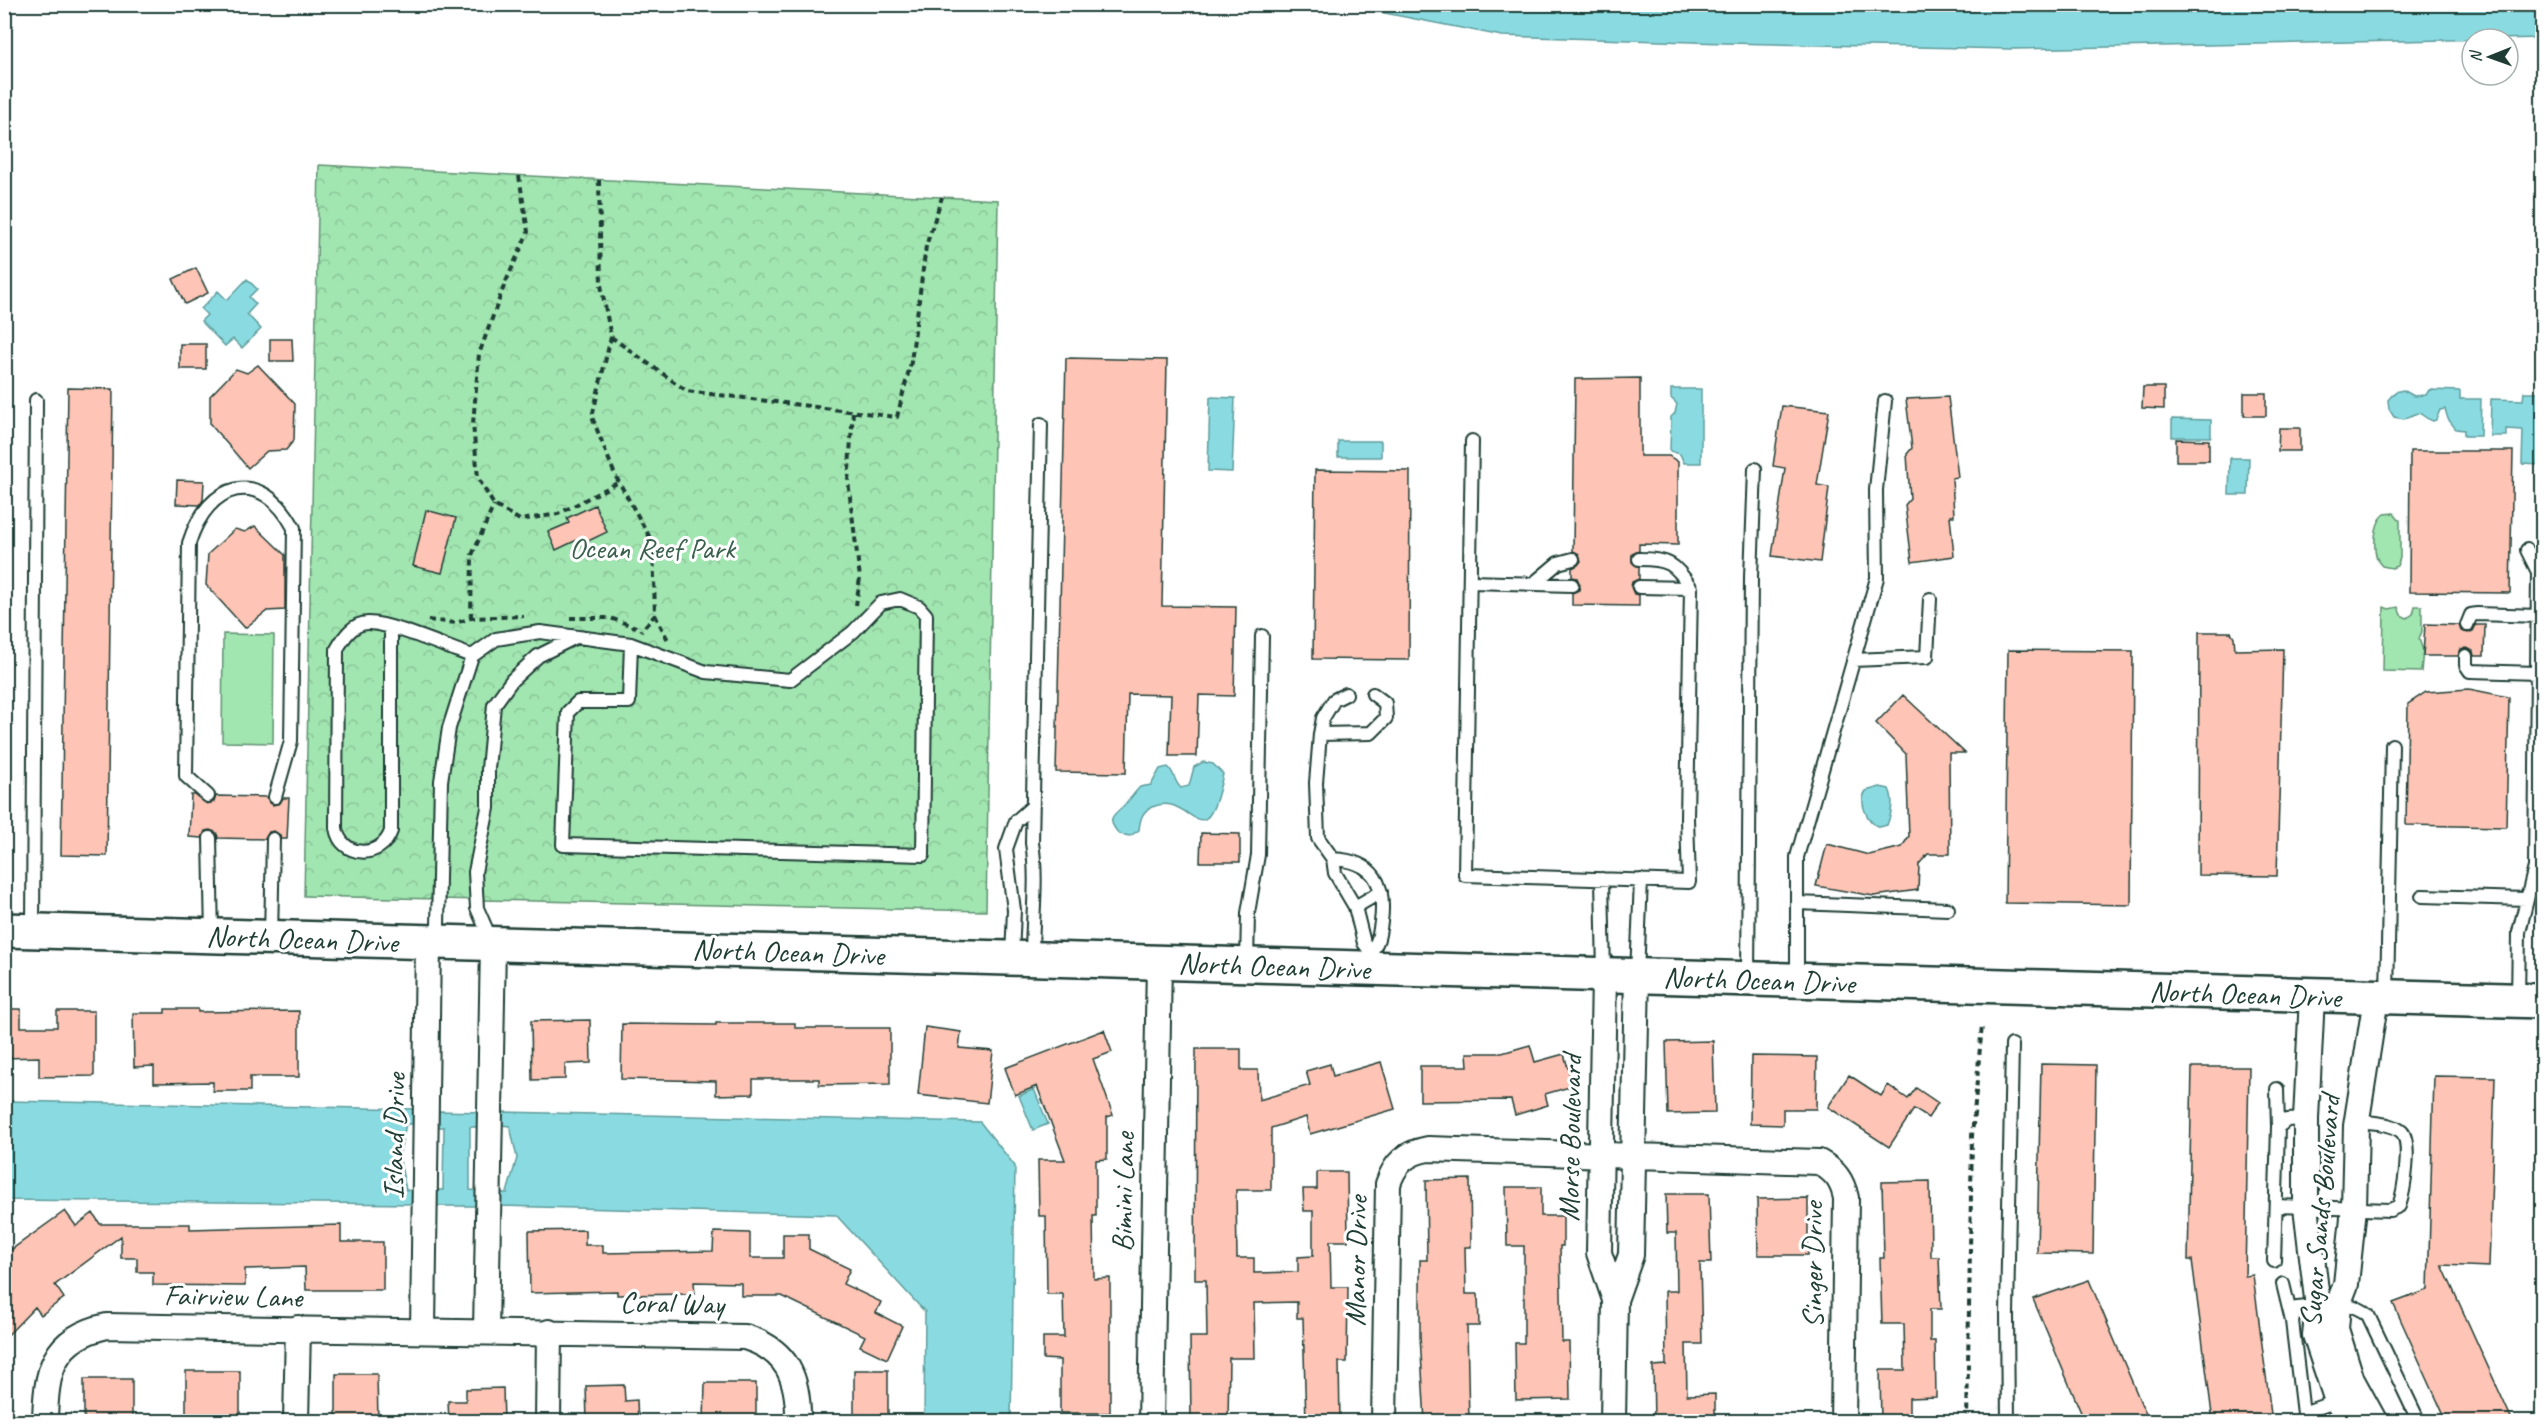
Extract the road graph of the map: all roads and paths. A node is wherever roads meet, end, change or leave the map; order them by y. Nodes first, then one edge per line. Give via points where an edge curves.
1 (519, 176) dead end
2 (599, 180) dead end
3 (942, 197) dead end
4 (611, 337) junction
5 (36, 400) dead end
6 (1885, 401) dead end
7 (853, 412) junction
8 (1041, 424) dead end
9 (1472, 441) dead end
10 (1755, 469) dead end
11 (619, 482) junction
12 (494, 505) junction
13 (2527, 550) dead end
14 (1573, 559) dead end
15 (1639, 560) dead end
16 (1470, 582) junction
17 (1533, 584) junction
18 (1572, 585) dead end
19 (1639, 587) dead end
20 (1691, 588) junction
21 (1930, 599) dead end
22 (2538, 616) junction
23 (471, 618) dead end
24 (2467, 625) dead end
25 (391, 627) junction
26 (853, 632) junction
27 (578, 636) junction
28 (1262, 636) dead end
29 (631, 644) junction
30 (472, 656) junction
31 (2466, 656) dead end
32 (1853, 660) junction
33 (2537, 673) junction
34 (1346, 694) dead end
35 (1373, 694) dead end
36 (1320, 734) junction
37 (2392, 745) dead end
38 (208, 796) dead end
39 (275, 797) dead end
40 (1033, 806) junction
41 (210, 838) dead end
42 (273, 839) dead end
43 (1333, 859) junction
44 (1602, 879) junction
45 (1641, 880) junction
46 (1381, 892) junction
47 (2422, 896) dead end
48 (2527, 899) junction
49 (1797, 903) junction
50 (1355, 907) junction
51 (1948, 909) dead end
52 (19, 931) edge
53 (212, 936) junction
54 (271, 938) junction
55 (428, 942) junction
56 (493, 944) junction
57 (1022, 959) junction
58 (1371, 961) junction
59 (1159, 963) junction
60 (1247, 965) junction
61 (1604, 976) junction
62 (1637, 976) junction
63 (1748, 979) junction
64 (1797, 981) junction
65 (2312, 996) junction
66 (2381, 998) junction
67 (2530, 1001) edge
68 (1982, 1025) dead end
69 (2012, 1045) dead end
70 (2277, 1089) dead end
71 (2306, 1119) junction
72 (2356, 1121) junction
73 (2278, 1127) junction
74 (1600, 1155) junction
75 (1633, 1156) junction
76 (2276, 1206) junction
77 (2306, 1207) junction
78 (2354, 1208) junction
79 (2274, 1261) dead end
80 (2283, 1284) dead end
81 (1615, 1300) junction
82 (2328, 1306) junction
83 (2292, 1321) junction
84 (298, 1328) junction
85 (423, 1330) junction
86 (486, 1331) junction
87 (549, 1332) junction
88 (2337, 1401) junction
89 (2303, 1417) edge
90 (45, 1422) edge
91 (296, 1422) edge
92 (548, 1422) edge
93 (798, 1422) edge
94 (1151, 1422) edge
95 (1384, 1422) edge
96 (1613, 1422) edge
97 (1843, 1422) edge
98 (1967, 1422) edge
99 (2008, 1422) edge
100 (2351, 1422) edge
101 (2375, 1422) edge
102 (2419, 1422) edge

1 - 12 path via 528,232 479,354 473,424 478,478
2 - 4 path via 601,285
3 - 7 path via 926,246 911,362 897,417
4 - 7 path via 687,391
4 - 11 path via 592,417
5 - 52 lane
6 - 32 lane via 1876,490 1877,578
7 - 26 path via 848,481 860,578
8 - 40 lane
9 - 16 lane
10 - 63 lane
11 - 12 path via 558,513 520,520
11 - 29 path via 653,543 655,615
12 - 23 path via 472,555
13 - 22 lane via 2538,572
14 - 17 lane via 1557,563
15 - 20 lane via 1669,562
16 - 17 lane
16 - 44 lane via 1465,875
17 - 18 lane
19 - 20 lane
20 - 45 lane via 1689,882
21 - 32 lane via 1927,657
22 - 24 lane via 2477,614 2471,615
22 - 33 lane
25 - 25 lane via 367,623 352,628 337,649 336,828 343,846 357,851 382,847 391,831
25 - 30 lane
26 - 29 lane via 790,680 706,672
26 - 29 lane via 881,603 900,599 919,606 926,615 923,855 563,845 568,712 578,702 629,702
27 - 29 lane
27 - 30 lane via 540,632 496,639
27 - 56 lane via 538,656 512,680 494,705 488,808 475,872 477,908
28 - 60 lane via 1258,855 1248,913
30 - 55 lane via 449,728 441,781 438,926
31 - 33 lane via 2470,670
32 - 49 lane via 1797,857
33 - 48 lane via 2535,867
34 - 36 lane via 1334,700 1323,718
35 - 36 lane via 1385,703 1386,718 1371,733
36 - 43 lane via 1316,783 1318,838
37 - 66 lane
38 - 39 lane via 186,776 189,543 194,525 216,497 238,488 268,495 284,510 294,528 291,741
40 - 57 lane via 1036,865
40 - 57 lane via 1016,821 1006,849
41 - 53 lane
42 - 54 lane
43 - 46 lane via 1349,860 1368,868 1380,883
43 - 50 lane via 1335,873
44 - 45 lane
44 - 61 lane
45 - 62 lane
46 - 50 lane
46 - 58 lane via 1378,944
47 - 48 lane
48 - 67 lane via 2519,932
49 - 51 lane
49 - 64 lane
50 - 58 lane
52 - 53 main road, North Ocean Drive
53 - 54 main road, North Ocean Drive
54 - 55 main road, North Ocean Drive
55 - 56 main road, North Ocean Drive
55 - 85 street, Island Drive
56 - 57 main road, North Ocean Drive
56 - 86 street
57 - 59 main road, North Ocean Drive
58 - 60 main road, North Ocean Drive
58 - 61 main road, North Ocean Drive
59 - 60 main road, North Ocean Drive
59 - 94 street, Bimini Lane
61 - 62 main road, North Ocean Drive
61 - 74 street, Morse Boulevard
62 - 63 main road, North Ocean Drive
62 - 75 street, Morse Boulevard
63 - 64 main road, North Ocean Drive
64 - 65 main road, North Ocean Drive
65 - 66 main road, North Ocean Drive
65 - 71 street, Sugar Sands Boulevard
66 - 67 main road, North Ocean Drive
66 - 72 street, Sugar Sands Boulevard
68 - 98 path via 1972,1136
69 - 99 lane
70 - 73 lane
71 - 73 lane via 2287,1120
71 - 77 street, Sugar Sands Boulevard
72 - 78 street, Sugar Sands Boulevard
72 - 78 lane via 2391,1126 2407,1139 2405,1191 2399,1206 2390,1210
73 - 76 lane
74 - 75 street, Manor Drive
74 - 81 street, Morse Boulevard via 1599,1253
74 - 95 street, Manor Drive via 1428,1149 1412,1152 1393,1169 1388,1184
75 - 81 street, Morse Boulevard via 1631,1255
75 - 97 street, Singer Drive via 1819,1162 1833,1170 1843,1183 1846,1198
76 - 77 lane
76 - 79 lane
77 - 78 lane
77 - 82 street, Sugar Sands Boulevard
78 - 82 street, Sugar Sands Boulevard via 2346,1284
80 - 83 lane
81 - 96 street, Morse Boulevard
82 - 83 lane via 2297,1308
82 - 88 street, Sugar Sands Boulevard via 2315,1335
82 - 101 street, Sugar Sands Boulevard via 2352,1380
82 - 102 lane via 2347,1303 2368,1315
83 - 89 lane
84 - 85 street, Fairview Lane
84 - 90 street, Fairview Lane via 92,1329 71,1341 54,1360 46,1392
84 - 91 street
85 - 86 street, Fairview Lane
86 - 87 street, Coral Way
87 - 92 street
87 - 93 street, Coral Way via 745,1336 760,1341 785,1361 797,1388
88 - 89 lane
88 - 100 street, Sugar Sands Boulevard

